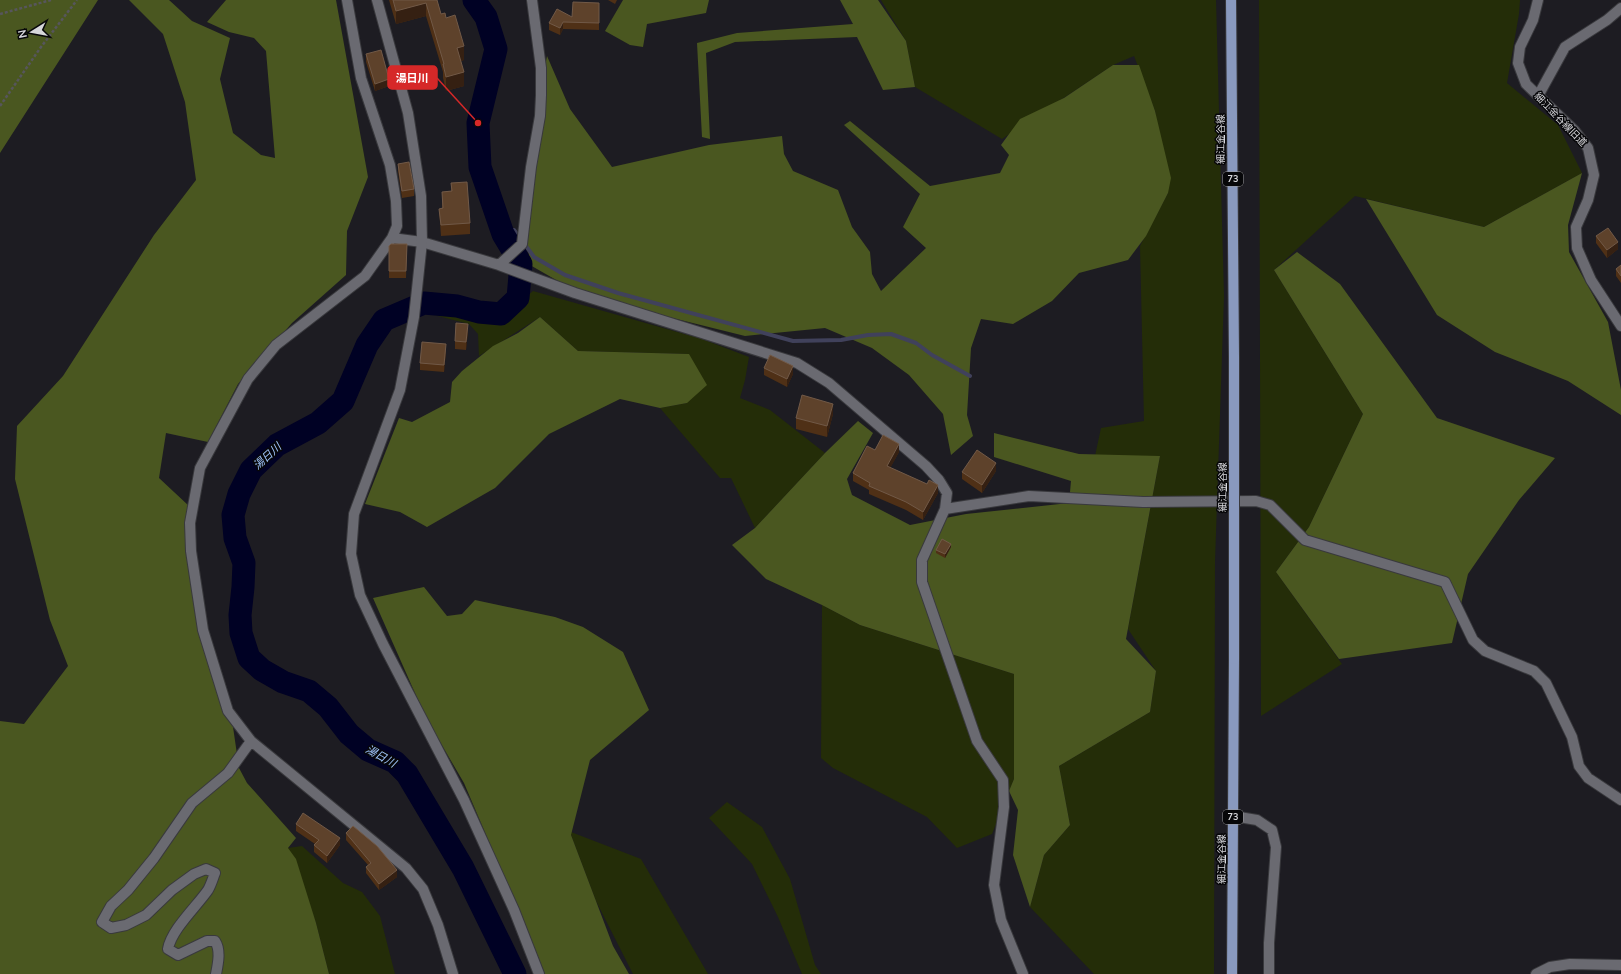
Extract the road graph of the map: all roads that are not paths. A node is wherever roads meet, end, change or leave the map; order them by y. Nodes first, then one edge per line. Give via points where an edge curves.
1 (347, 0) edge
2 (377, 0) edge
3 (532, 0) edge
4 (1231, 0) edge
5 (1538, 0) edge
6 (1621, 8) edge
7 (1538, 96) junction
8 (392, 238) junction
9 (422, 242) junction
10 (499, 265) junction
11 (1621, 326) edge
12 (945, 509) junction
13 (251, 741) junction
14 (1621, 800) edge
15 (1233, 816) junction
16 (1621, 965) edge
17 (216, 974) edge
18 (453, 974) edge
19 (539, 974) edge
20 (1023, 974) edge
21 (1232, 974) edge
22 (1269, 974) edge
23 (1536, 974) edge

1 - 8 street via 361,78 390,165 397,226
2 - 9 street via 408,113 421,196
3 - 10 street via 541,68 540,116 522,244
4 - 15 main road, 細江金谷線 / 73, bridge via 1234,357
5 - 7 street, 細江金谷線旧道 via 1533,20 1520,47 1518,63 1526,84
6 - 7 street via 1565,47
7 - 11 street, 細江金谷線旧道 via 1574,130 1588,148 1594,175 1588,200 1576,227 1577,248 1591,280
8 - 9 street
8 - 13 street via 365,276 276,345 248,379 200,468 190,523 191,551 203,630 228,711
9 - 10 street
9 - 19 street via 414,317 400,390 354,514 351,554 360,595 464,800 514,910
10 - 12 street via 575,293 797,363 830,383 926,466 939,480 946,493
12 - 14 street via 1029,496 1143,502 1256,501 1270,505 1305,540 1445,582 1473,640 1485,651 1534,671 1546,683 1572,737 1579,766 1588,778
12 - 20 street via 922,560 922,582 977,741 1003,780 1004,807 994,885 1001,920
13 - 17 street via 228,773 192,803 154,858 111,906 102,922 111,928 126,925 146,915 172,890 194,874 206,869 215,872 209,888 184,918 168,949 178,955 207,941 215,941 218,958
13 - 18 street via 406,868 423,889 438,925
15 - 21 main road, 細江金谷線 / 73
15 - 22 street via 1257,820 1272,830 1276,847
16 - 23 street via 1570,964 1550,967

